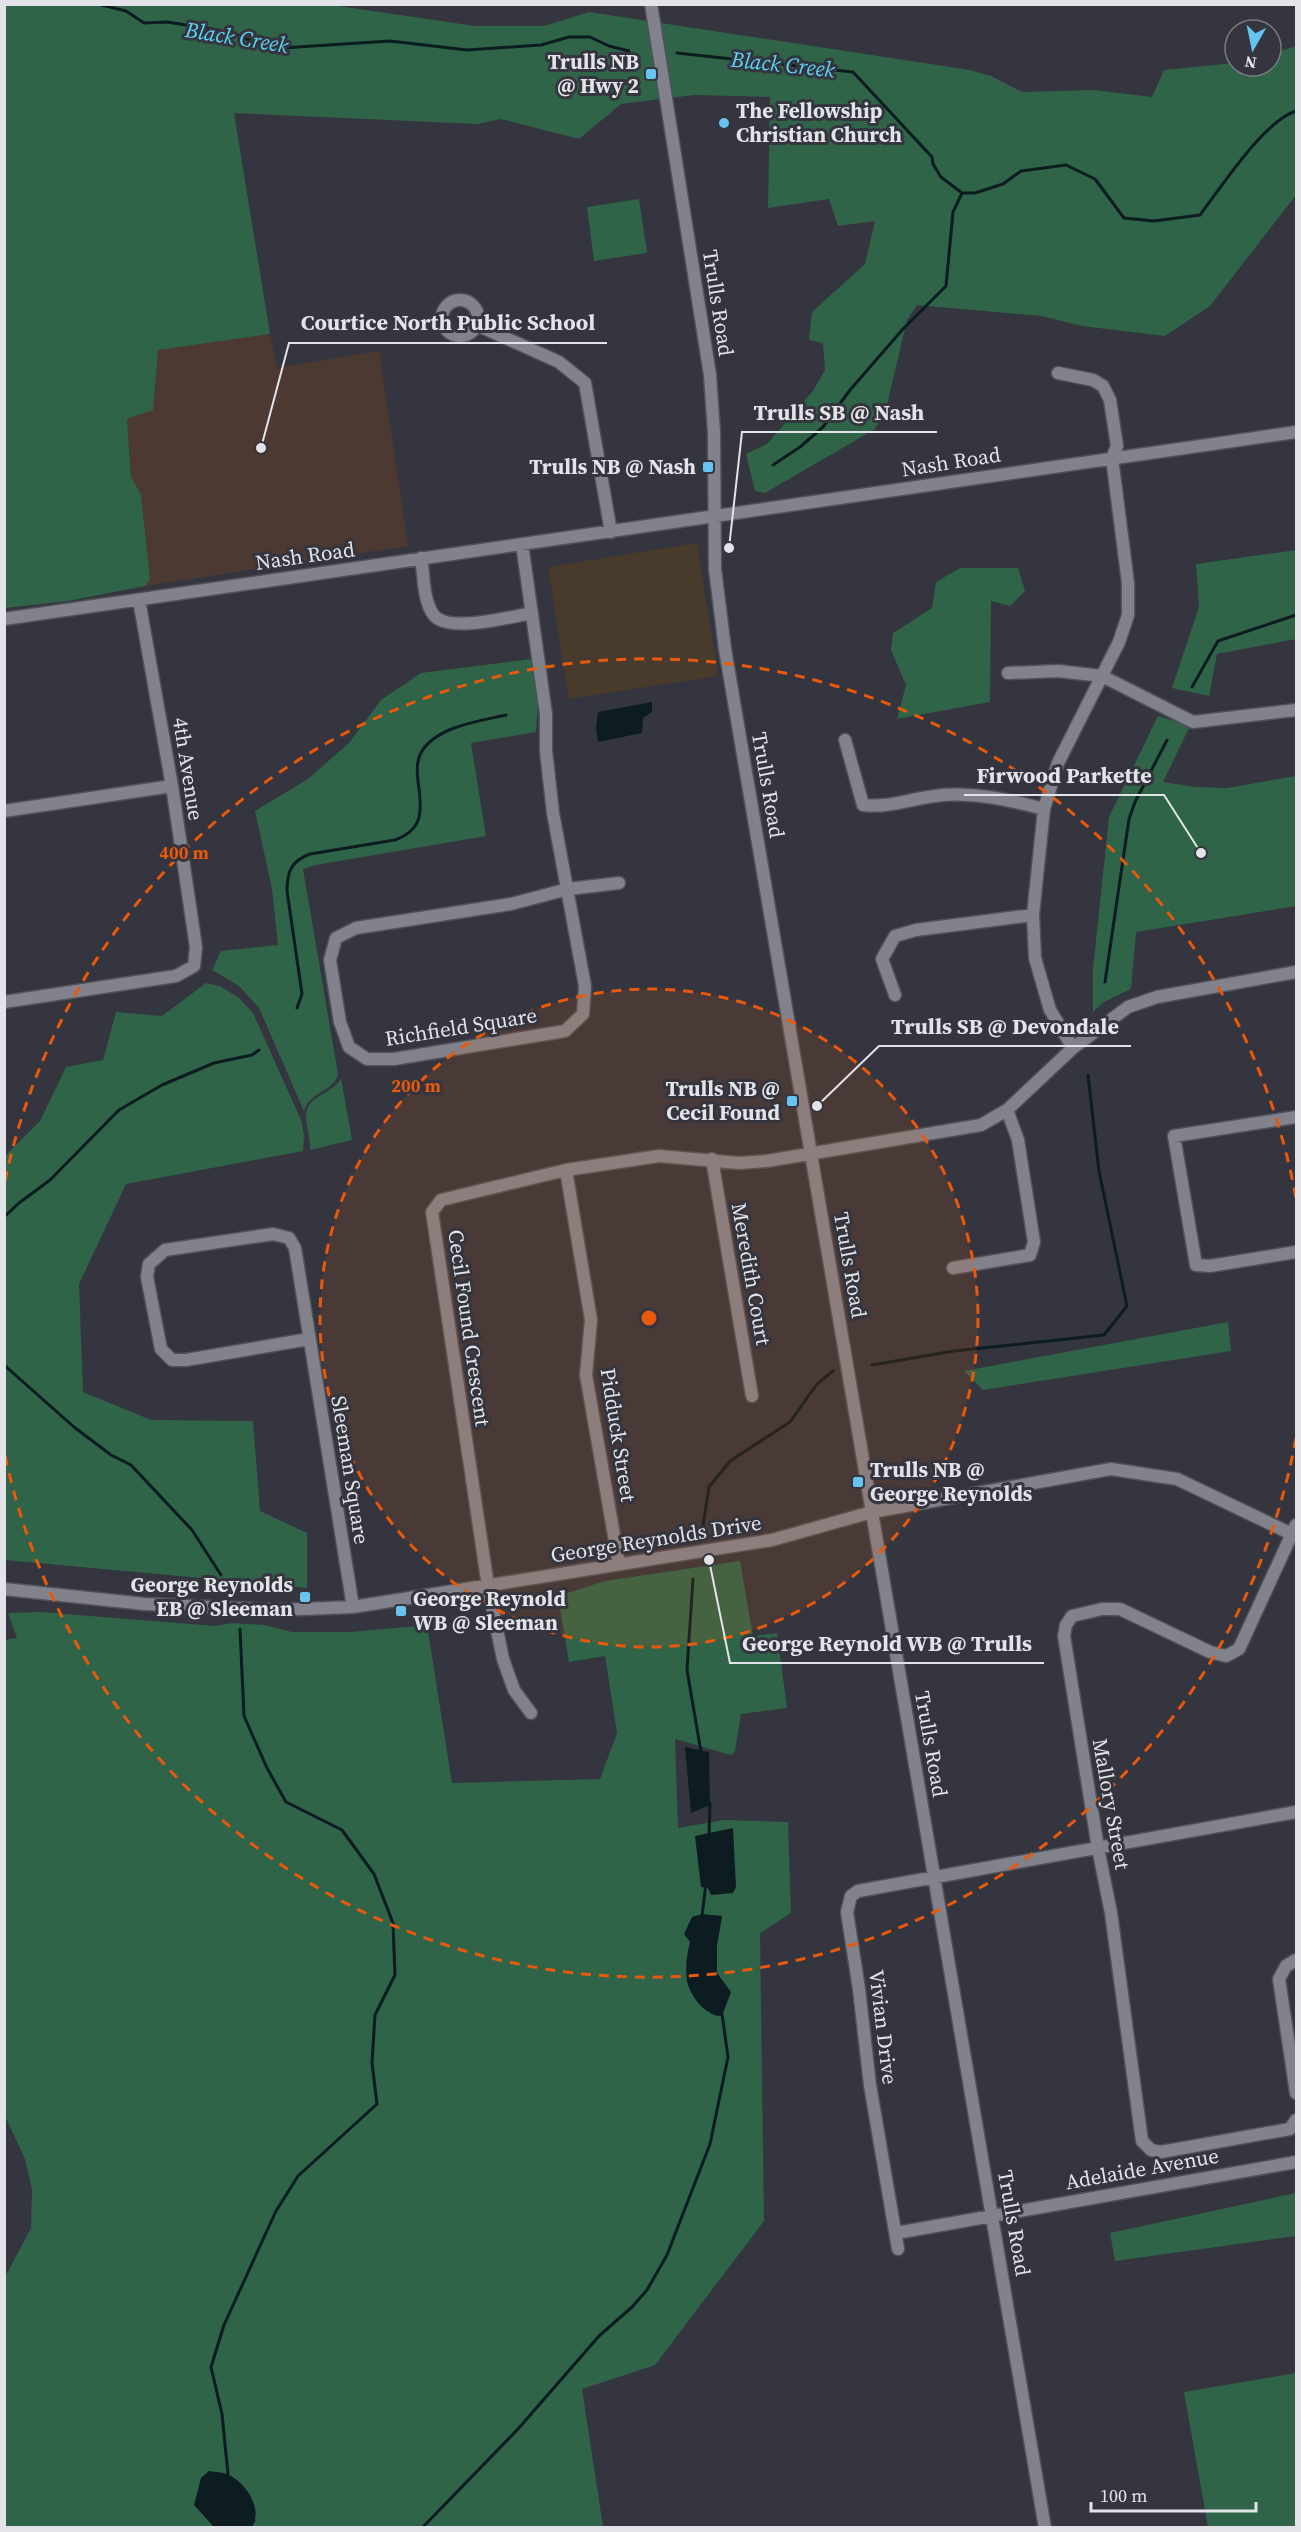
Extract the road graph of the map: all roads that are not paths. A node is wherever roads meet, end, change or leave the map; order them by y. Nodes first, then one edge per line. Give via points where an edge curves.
1 (651, 4) edge
2 (477, 325) dead end
3 (1058, 373) dead end
4 (1296, 432) edge
5 (1112, 458) junction
6 (714, 516) junction
7 (610, 532) junction
8 (522, 544) junction
9 (421, 558) junction
10 (139, 600) junction
11 (532, 613) junction
12 (4, 620) edge
13 (1008, 673) dead end
14 (1102, 676) junction
15 (1296, 710) edge
16 (845, 740) dead end
17 (171, 786) junction
18 (1044, 809) junction
19 (4, 811) edge
20 (619, 884) dead end
21 (567, 889) junction
22 (1033, 915) junction
23 (1296, 972) edge
24 (895, 995) dead end
25 (4, 1002) edge
26 (1073, 1048) junction
27 (1006, 1110) junction
28 (1296, 1117) edge
29 (811, 1154) junction
30 (712, 1159) junction
31 (566, 1170) junction
32 (1296, 1252) edge
33 (952, 1268) dead end
34 (309, 1339) junction
35 (752, 1396) dead end
36 (872, 1512) junction
37 (1295, 1531) edge
38 (619, 1564) junction
39 (488, 1586) junction
40 (4, 1589) edge
41 (353, 1607) junction
42 (531, 1713) dead end
43 (1296, 1812) edge
44 (1098, 1848) junction
45 (935, 1878) junction
46 (1296, 1960) edge
47 (1296, 2093) edge
48 (1296, 2120) edge
49 (1296, 2162) edge
50 (993, 2216) junction
51 (896, 2233) junction
52 (898, 2248) dead end
53 (1045, 2528) edge

1 - 6 street, Trulls Road via 710,375
2 - 7 street via 559,362 585,383
3 - 5 street via 1103,386 1110,400 1117,446
4 - 5 street, Nash Road
5 - 6 street, Nash Road
5 - 14 street via 1128,583 1128,615
6 - 7 street, Nash Road
6 - 29 street, Trulls Road via 719,608
7 - 8 street, Nash Road
8 - 9 street, Nash Road
8 - 11 street, Richfield Square
9 - 10 street, Nash Road
9 - 11 street via 432,613 441,622 454,625
10 - 12 street, Nash Road
10 - 17 street, 4th Avenue
11 - 21 street, Richfield Square via 546,714 553,813
13 - 14 street via 1058,671
14 - 15 street via 1193,722
14 - 18 street via 1058,762
16 - 18 street via 863,805 882,807 936,795 993,796
17 - 19 street
17 - 25 street, 4th Avenue via 195,947 194,966 176,976
18 - 22 street
20 - 21 street
21 - 21 street, Richfield Square via 511,904 356,928 336,938 330,960 340,1022 349,1047 367,1059 394,1059 565,1031 583,1014 585,986
22 - 24 street via 895,936 882,959
22 - 26 street via 1035,958 1050,1011
23 - 26 street, Cecil Found Crescent via 1157,997 1128,1007
26 - 27 street, Cecil Found Crescent
27 - 29 street, Cecil Found Crescent via 981,1125
27 - 33 street via 1018,1140 1034,1242 1030,1255
28 - 32 street via 1174,1136 1196,1265
29 - 30 street, Cecil Found Crescent via 739,1163
29 - 36 street, Trulls Road
30 - 31 street, Cecil Found Crescent via 659,1156
30 - 35 street, Meredith Court
31 - 38 street, Pidduck Street via 591,1320 586,1375
31 - 39 street, Cecil Found Crescent via 441,1200 432,1212
34 - 34 street, Sleeman Square via 295,1248 289,1238 273,1234 165,1250 149,1264 147,1276 161,1349 172,1360
34 - 41 street, Sleeman Square
36 - 37 street, George Reynolds Drive via 1111,1469 1177,1479
36 - 38 street, George Reynolds Drive via 772,1540
36 - 45 street, Trulls Road
37 - 44 street, Mallory Street via 1239,1649 1226,1656 1120,1609 1072,1616 1066,1625 1064,1636
38 - 39 street, George Reynolds Drive
39 - 41 street, George Reynolds Drive
39 - 42 street, Cecil Found Crescent via 503,1659 514,1690
40 - 41 street, George Reynolds Drive via 145,1604 278,1610
43 - 44 street, Vivian Drive
44 - 45 street, Vivian Drive
44 - 48 street, Mallory Street via 1111,1913 1142,2140 1151,2150 1161,2152 1290,2128
45 - 50 street, Trulls Road
45 - 51 street, Vivian Drive via 858,1891 848,1903 870,2085
46 - 47 street via 1286,1966 1279,1979
49 - 50 street, Adelaide Avenue
50 - 51 street, Adelaide Avenue
50 - 53 street, Trulls Road
51 - 52 street, Vivian Drive

